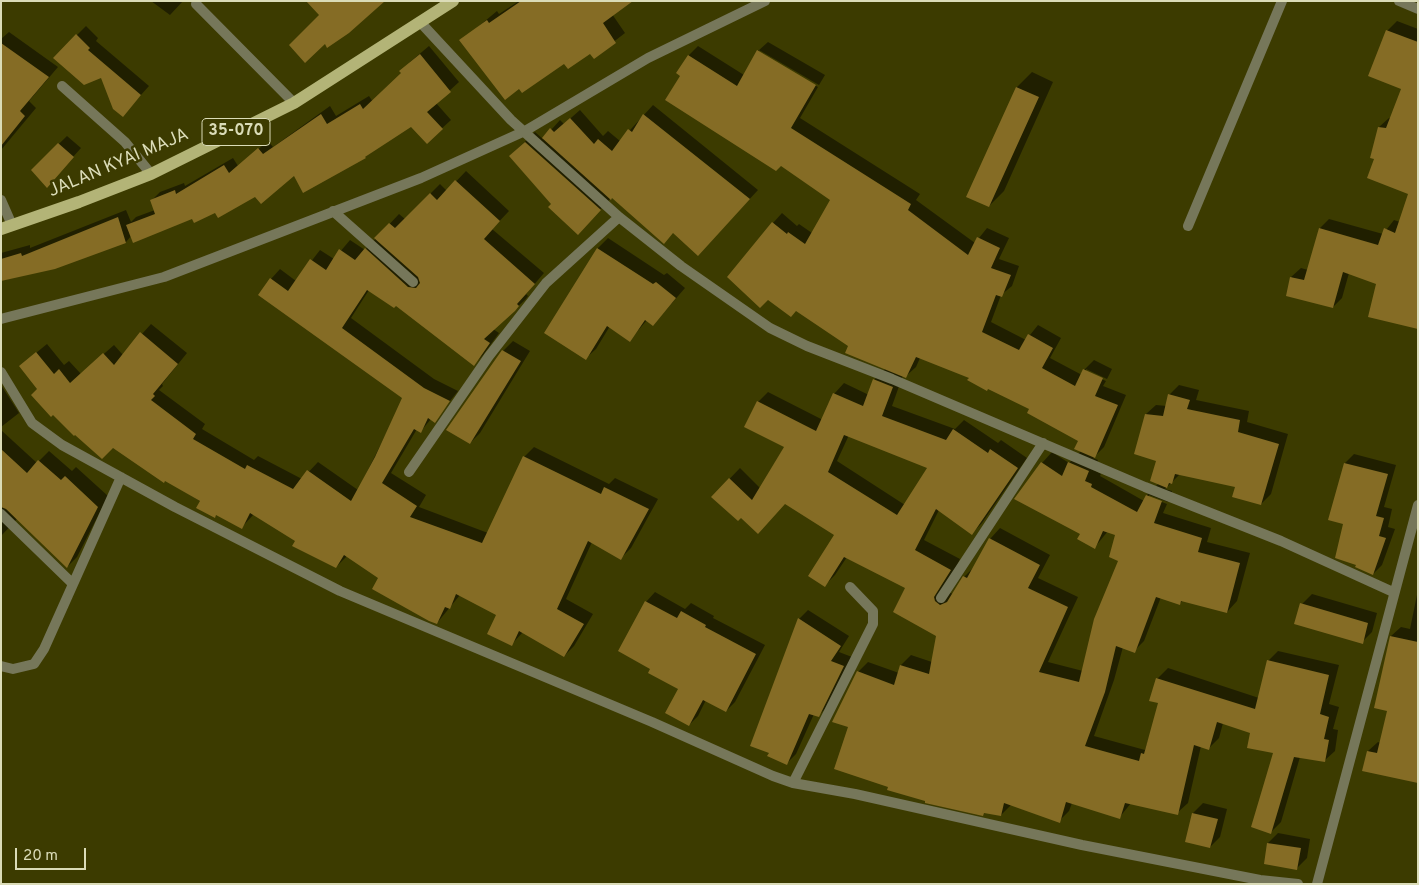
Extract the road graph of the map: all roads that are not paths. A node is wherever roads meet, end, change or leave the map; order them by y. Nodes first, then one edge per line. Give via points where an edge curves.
1 (453, 1) edge
2 (765, 1) edge
3 (1282, 1) edge
4 (1399, 1) edge
5 (196, 4) dead end
6 (1418, 9) edge
7 (421, 23) junction
8 (62, 86) dead end
9 (294, 103) junction
10 (525, 131) junction
11 (151, 174) junction
12 (1, 200) edge
13 (333, 211) junction
14 (619, 217) junction
15 (1188, 226) dead end
16 (7, 227) edge
17 (412, 282) dead end
18 (1, 319) edge
19 (1, 372) edge
20 (1043, 443) junction
21 (409, 472) dead end
22 (121, 477) junction
23 (1418, 505) edge
24 (1, 514) edge
25 (73, 584) junction
26 (850, 587) dead end
27 (1393, 592) junction
28 (941, 598) dead end
29 (1, 666) edge
30 (792, 784) junction
31 (1298, 884) edge
32 (1317, 884) edge

1 - 7 main road, JALAN KYAI MAJA / 35-070
2 - 10 street via 648,58
3 - 15 street
4 - 6 street
5 - 9 street
7 - 9 main road, JALAN KYAI MAJA / 35-070
7 - 10 street
8 - 11 street via 125,142
9 - 11 main road, JALAN KYAI MAJA / 35-070
10 - 13 street via 421,178
10 - 14 street
11 - 16 main road, JALAN KYAI MAJA / 35-070
12 - 16 street
13 - 17 street
13 - 18 street via 164,277
14 - 20 street via 681,266 770,328
14 - 21 street via 546,283 488,356
19 - 22 street via 32,423 62,445
20 - 27 street via 1281,541
20 - 28 street
22 - 25 street
22 - 30 street via 340,591
23 - 27 street
24 - 25 street
25 - 29 street via 34,664 12,669
26 - 30 street via 873,611 873,624
27 - 32 street
30 - 31 street via 855,794 1082,845 1260,880

